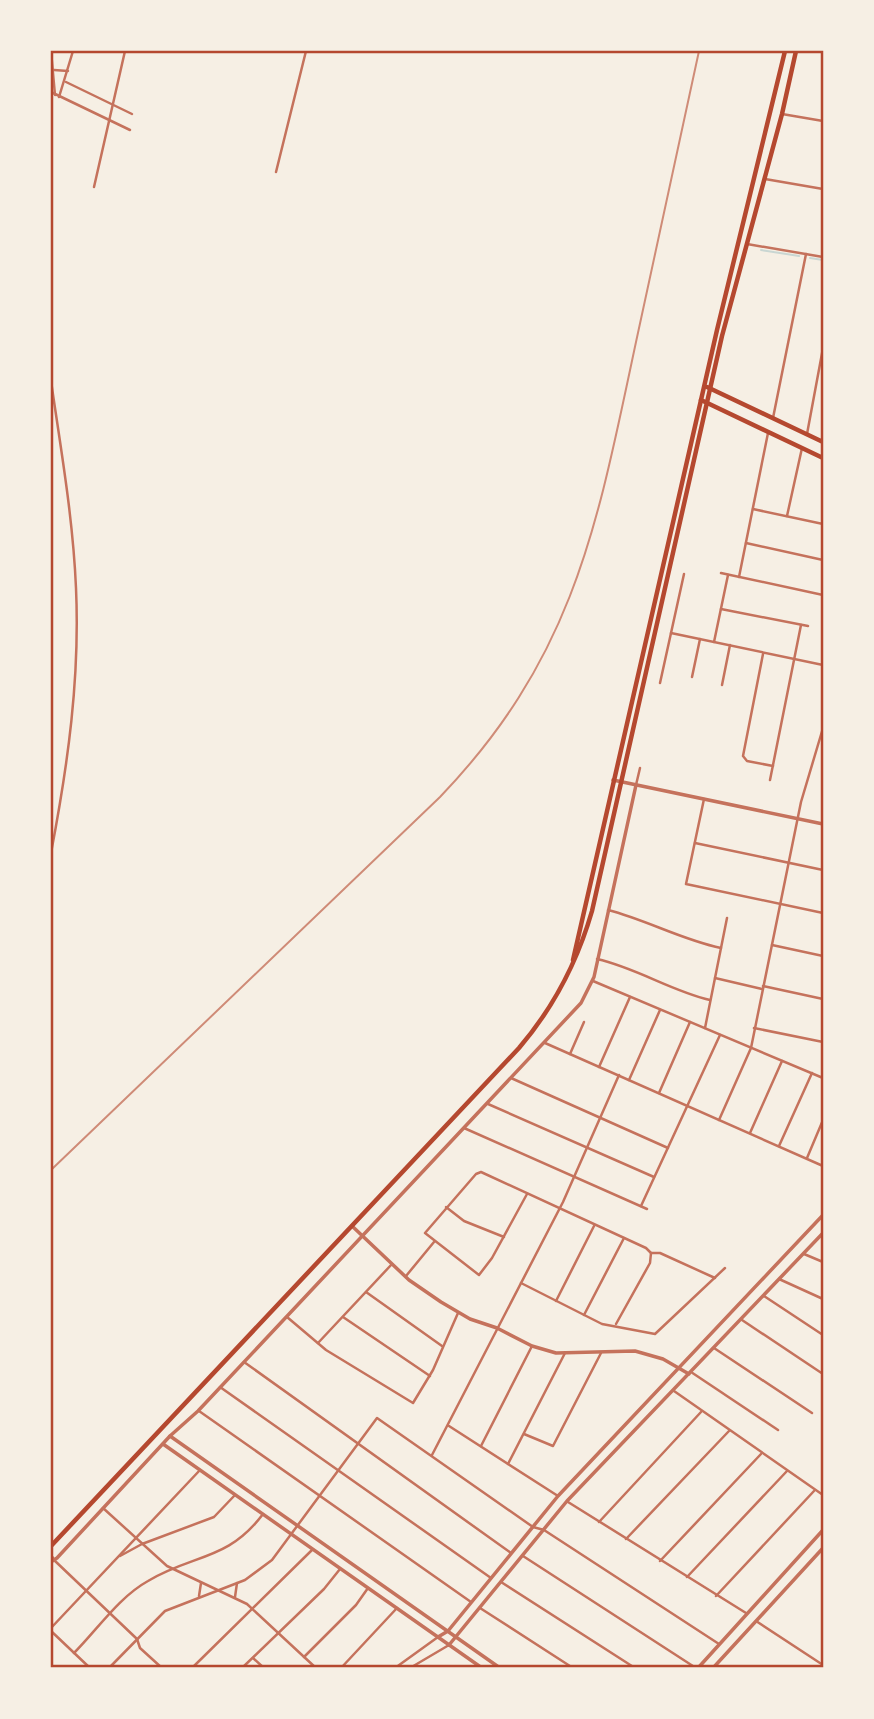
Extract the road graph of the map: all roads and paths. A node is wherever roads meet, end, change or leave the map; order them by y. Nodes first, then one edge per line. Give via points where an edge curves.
1 (51, 51) edge
2 (73, 51) edge
3 (124, 51) edge
4 (306, 51) edge
5 (785, 51) edge
6 (796, 51) edge
7 (53, 70) junction
8 (68, 71) junction
9 (52, 76) edge
10 (66, 82) junction
11 (51, 92) edge
12 (57, 96) junction
13 (113, 104) junction
14 (132, 114) dead end
15 (782, 114) junction
16 (109, 120) junction
17 (823, 121) edge
18 (130, 130) dead end
19 (276, 172) dead end
20 (764, 179) junction
21 (94, 187) dead end
22 (823, 190) edge
23 (745, 244) junction
24 (806, 254) junction
25 (823, 257) edge
26 (823, 348) edge
27 (51, 381) edge
28 (707, 387) junction
29 (701, 400) junction
30 (707, 403) junction
31 (773, 418) junction
32 (768, 432) junction
33 (807, 434) junction
34 (823, 442) edge
35 (802, 448) junction
36 (823, 458) edge
37 (753, 509) junction
38 (787, 516) junction
39 (823, 523) edge
40 (746, 543) junction
41 (823, 560) edge
42 (722, 573) dead end
43 (684, 574) dead end
44 (728, 575) junction
45 (739, 577) junction
46 (823, 595) edge
47 (720, 609) junction
48 (802, 625) junction
49 (808, 626) dead end
50 (671, 633) junction
51 (699, 639) junction
52 (713, 642) junction
53 (730, 645) junction
54 (763, 652) junction
55 (794, 659) junction
56 (823, 665) edge
57 (692, 677) dead end
58 (660, 683) dead end
59 (722, 685) dead end
60 (823, 728) edge
61 (773, 766) junction
62 (640, 768) dead end
63 (613, 780) junction
64 (770, 780) dead end
65 (622, 782) junction
66 (636, 785) junction
67 (705, 799) junction
68 (797, 819) junction
69 (823, 824) edge
70 (695, 843) junction
71 (51, 853) edge
72 (789, 863) junction
73 (823, 870) edge
74 (780, 904) junction
75 (608, 910) junction
76 (823, 913) edge
77 (727, 918) dead end
78 (772, 945) junction
79 (720, 948) junction
80 (823, 956) edge
81 (597, 959) junction
82 (569, 974) junction
83 (715, 978) junction
84 (593, 981) junction
85 (763, 987) junction
86 (630, 997) junction
87 (823, 999) edge
88 (710, 1000) junction
89 (660, 1010) junction
90 (584, 1022) dead end
91 (690, 1022) junction
92 (705, 1028) junction
93 (754, 1028) junction
94 (720, 1035) junction
95 (543, 1042) junction
96 (823, 1042) edge
97 (751, 1048) junction
98 (569, 1054) junction
99 (782, 1060) junction
100 (599, 1067) junction
101 (812, 1073) junction
102 (619, 1075) junction
103 (511, 1078) junction
104 (823, 1078) edge
105 (629, 1080) junction
106 (658, 1093) junction
107 (487, 1104) junction
108 (687, 1105) junction
109 (600, 1118) junction
110 (719, 1120) junction
111 (823, 1120) edge
112 (464, 1128) junction
113 (750, 1133) junction
114 (779, 1146) junction
115 (587, 1147) junction
116 (668, 1147) junction
117 (807, 1158) junction
118 (823, 1166) edge
119 (575, 1177) junction
120 (654, 1177) junction
121 (527, 1194) junction
122 (641, 1206) junction
123 (446, 1207) junction
124 (560, 1209) junction
125 (647, 1209) dead end
126 (823, 1215) edge
127 (595, 1225) junction
128 (352, 1226) junction
129 (823, 1233) edge
130 (363, 1236) junction
131 (504, 1237) junction
132 (624, 1238) junction
133 (433, 1242) junction
134 (651, 1253) junction
135 (804, 1254) junction
136 (823, 1262) edge
137 (392, 1264) junction
138 (725, 1268) dead end
139 (405, 1276) junction
140 (715, 1278) junction
141 (779, 1279) junction
142 (521, 1283) junction
143 (366, 1292) junction
144 (764, 1296) junction
145 (823, 1299) edge
146 (555, 1301) junction
147 (458, 1313) junction
148 (584, 1315) junction
149 (286, 1317) junction
150 (343, 1317) junction
151 (741, 1320) junction
152 (615, 1324) junction
153 (497, 1328) junction
154 (823, 1335) edge
155 (318, 1343) junction
156 (442, 1346) junction
157 (532, 1346) junction
158 (714, 1348) junction
159 (603, 1350) junction
160 (565, 1353) junction
161 (244, 1362) junction
162 (680, 1367) junction
163 (690, 1373) junction
164 (823, 1374) edge
165 (430, 1376) junction
166 (220, 1387) junction
167 (673, 1390) junction
168 (198, 1411) junction
169 (701, 1412) junction
170 (812, 1413) dead end
171 (448, 1425) junction
172 (778, 1430) dead end
173 (729, 1431) junction
174 (524, 1434) junction
175 (170, 1436) junction
176 (357, 1443) junction
177 (163, 1444) junction
178 (481, 1446) junction
179 (761, 1454) junction
180 (432, 1455) junction
181 (508, 1464) junction
182 (200, 1470) junction
183 (338, 1470) junction
184 (787, 1471) junction
185 (815, 1489) junction
186 (235, 1494) junction
187 (823, 1495) edge
188 (320, 1496) junction
189 (558, 1496) junction
190 (567, 1501) junction
191 (103, 1508) junction
192 (263, 1514) junction
193 (599, 1522) junction
194 (299, 1527) junction
195 (533, 1527) junction
196 (544, 1530) junction
197 (823, 1531) edge
198 (293, 1535) junction
199 (136, 1538) junction
200 (626, 1539) junction
201 (142, 1544) junction
202 (51, 1546) edge
203 (823, 1548) edge
204 (313, 1549) junction
205 (512, 1553) junction
206 (523, 1556) junction
207 (117, 1557) junction
208 (52, 1560) edge
209 (660, 1561) junction
210 (340, 1569) junction
211 (173, 1570) junction
212 (687, 1577) junction
213 (491, 1578) junction
214 (501, 1582) junction
215 (201, 1583) junction
216 (237, 1583) junction
217 (368, 1588) junction
218 (220, 1590) junction
219 (85, 1591) junction
220 (716, 1596) junction
221 (235, 1597) junction
222 (199, 1598) junction
223 (471, 1602) junction
224 (397, 1608) junction
225 (480, 1608) junction
226 (254, 1610) junction
227 (746, 1613) junction
228 (111, 1615) junction
229 (755, 1620) junction
230 (51, 1629) edge
231 (448, 1631) junction
232 (279, 1633) junction
233 (438, 1637) junction
234 (457, 1638) junction
235 (136, 1639) junction
236 (719, 1644) junction
237 (449, 1645) junction
238 (74, 1653) junction
239 (304, 1657) junction
240 (253, 1658) junction
241 (417, 1662) junction
242 (823, 1665) edge
243 (90, 1668) edge
244 (109, 1668) edge
245 (162, 1668) edge
246 (192, 1668) edge
247 (242, 1668) edge
248 (264, 1668) edge
249 (316, 1668) edge
250 (341, 1668) edge
251 (395, 1668) edge
252 (410, 1668) edge
253 (423, 1668) edge
254 (482, 1668) edge
255 (500, 1668) edge
256 (573, 1668) edge
257 (635, 1668) edge
258 (697, 1668) edge
259 (713, 1668) edge

1 - 7 street
2 - 8 street
3 - 13 street
4 - 19 street
5 - 28 main road
6 - 15 main road
7 - 8 street
7 - 9 street
8 - 10 street
9 - 12 street
10 - 12 street
10 - 13 street
11 - 12 street
12 - 16 street
13 - 14 street
13 - 16 street
15 - 17 street
15 - 20 main road
16 - 18 street
16 - 21 street
20 - 22 street
20 - 23 main road
23 - 24 street
23 - 28 main road
24 - 25 street
24 - 31 street
26 - 33 street
27 - 71 street via 73,541 77,640 70,743
28 - 29 main road
28 - 30 main road
28 - 31 main road
29 - 30 main road
29 - 63 main road
30 - 32 main road
30 - 65 main road
31 - 33 main road
32 - 35 main road
32 - 37 street
33 - 34 main road
35 - 36 main road
35 - 38 street
37 - 38 street
37 - 40 street
38 - 39 street
40 - 41 street
40 - 45 street
42 - 44 street
43 - 50 street
44 - 45 street
44 - 47 street
45 - 46 street
47 - 48 street
47 - 52 street
48 - 49 street
48 - 55 street
50 - 51 street
50 - 58 street
51 - 52 street
51 - 57 street
52 - 53 street
53 - 54 street
53 - 59 street
54 - 55 street
54 - 61 street via 743,756
55 - 56 street
55 - 61 street
60 - 68 street
61 - 64 street
62 - 66 street
63 - 65 street
63 - 82 main road
65 - 66 street
65 - 82 main road via 592,911
66 - 67 street
66 - 75 street
67 - 68 street
67 - 70 street
68 - 69 street
68 - 72 street
70 - 72 street
70 - 74 street via 686,884
72 - 73 street
72 - 74 street
74 - 76 street
74 - 78 street
75 - 79 street
75 - 81 street
77 - 79 street
78 - 80 street
78 - 85 street
79 - 83 street
81 - 84 street
81 - 88 street
82 - 128 main road via 526,1039
83 - 85 street
83 - 88 street
84 - 86 street
84 - 95 street via 582,1003
85 - 87 street
85 - 93 street
86 - 89 street
86 - 100 street
88 - 92 street
89 - 91 street
89 - 105 street
90 - 98 street
91 - 92 street
91 - 106 street
92 - 94 street
93 - 96 street
93 - 97 street
94 - 97 street
94 - 108 street
95 - 98 street
95 - 103 street
97 - 99 street
97 - 110 street
98 - 100 street
99 - 101 street
99 - 113 street
100 - 102 street
101 - 104 street
101 - 114 street
102 - 105 street
102 - 109 street
103 - 107 street
103 - 109 street
105 - 106 street
106 - 108 street
107 - 112 street
107 - 115 street
108 - 110 street
108 - 116 street
109 - 115 street
109 - 116 street
110 - 113 street
111 - 117 street
112 - 119 street
112 - 130 street
113 - 114 street
114 - 117 street
115 - 119 street
115 - 120 street
116 - 120 street
117 - 118 street
119 - 122 street
119 - 124 street
120 - 122 street
121 - 123 street via 479,1172
121 - 124 street
121 - 131 street
122 - 125 street
123 - 131 street via 464,1221
123 - 133 street via 424,1231
124 - 127 street
124 - 142 street
126 - 162 street
127 - 132 street
127 - 146 street
128 - 130 street
128 - 202 main road
129 - 135 street
130 - 137 street
130 - 149 street
131 - 133 street via 487,1267 477,1275
132 - 134 street
132 - 148 street
133 - 139 street
134 - 140 street
134 - 152 street
135 - 136 street
135 - 141 street
137 - 139 street
137 - 143 street
138 - 140 street
139 - 147 street
140 - 152 street via 659,1333
141 - 144 street
141 - 145 street
142 - 146 street
142 - 153 street
143 - 150 street
143 - 156 street
144 - 151 street
144 - 154 street
146 - 148 street
147 - 153 street
147 - 156 street
148 - 152 street via 602,1324
149 - 155 street
149 - 161 street
150 - 155 street
150 - 165 street
151 - 158 street
151 - 164 street
153 - 157 street
153 - 171 street
155 - 165 street via 408,1402 415,1403
156 - 165 street
157 - 160 street
157 - 178 street
158 - 163 street
158 - 170 street
159 - 160 street
159 - 162 street via 645,1353
159 - 174 street via 551,1447
160 - 174 street
161 - 166 street
161 - 176 street
162 - 163 street
162 - 189 street
163 - 167 street
163 - 172 street
166 - 168 street
166 - 183 street
167 - 169 street
167 - 190 street
168 - 175 street
168 - 188 street
169 - 173 street
169 - 193 street
171 - 178 street
171 - 180 street
173 - 179 street
173 - 200 street
174 - 181 street
175 - 177 street
175 - 194 street
176 - 180 street via 377,1418
176 - 183 street
176 - 205 street
177 - 182 street
177 - 191 street
178 - 181 street
179 - 184 street
179 - 209 street
180 - 195 street
181 - 189 street
182 - 186 street
182 - 199 street
183 - 188 street
183 - 213 street
184 - 185 street
184 - 212 street
185 - 187 street
185 - 220 street
186 - 192 street
186 - 201 street via 214,1517
188 - 194 street
188 - 223 street
189 - 195 street
190 - 193 street
190 - 196 street
191 - 199 street
191 - 208 street
192 - 198 street
192 - 211 street via 234,1545
193 - 200 street
194 - 198 street
194 - 231 street
195 - 196 street
195 - 205 street
196 - 206 street
196 - 236 street
197 - 227 street
198 - 204 street
198 - 216 street via 267,1565
199 - 201 street
199 - 207 street
200 - 209 street
201 - 207 street
201 - 211 street
203 - 229 street
204 - 210 street
204 - 226 street
205 - 213 street
206 - 214 street
206 - 258 street
207 - 219 street
208 - 219 street
209 - 212 street
210 - 217 street
210 - 232 street
211 - 215 street
211 - 228 street via 141,1585
212 - 220 street
213 - 223 street
214 - 225 street
214 - 257 street
215 - 218 street
215 - 222 street
216 - 218 street
216 - 221 street
217 - 224 street
217 - 239 street
218 - 221 street
218 - 222 street
219 - 228 street
219 - 230 street
220 - 227 street
221 - 226 street
222 - 235 street via 165,1611
223 - 231 street
224 - 233 street
224 - 250 street
225 - 234 street
225 - 256 street
226 - 232 street
226 - 246 street
227 - 229 street
227 - 236 street
228 - 235 street
228 - 238 street
229 - 242 street
229 - 259 street
230 - 238 street
231 - 233 street
231 - 234 street
232 - 239 street
232 - 240 street
233 - 237 street
233 - 251 street
234 - 237 street
234 - 255 street
235 - 244 street
235 - 245 street
236 - 258 street
237 - 241 street
237 - 254 street
238 - 243 street
239 - 249 street
240 - 247 street
240 - 248 street
241 - 252 street
241 - 253 street

